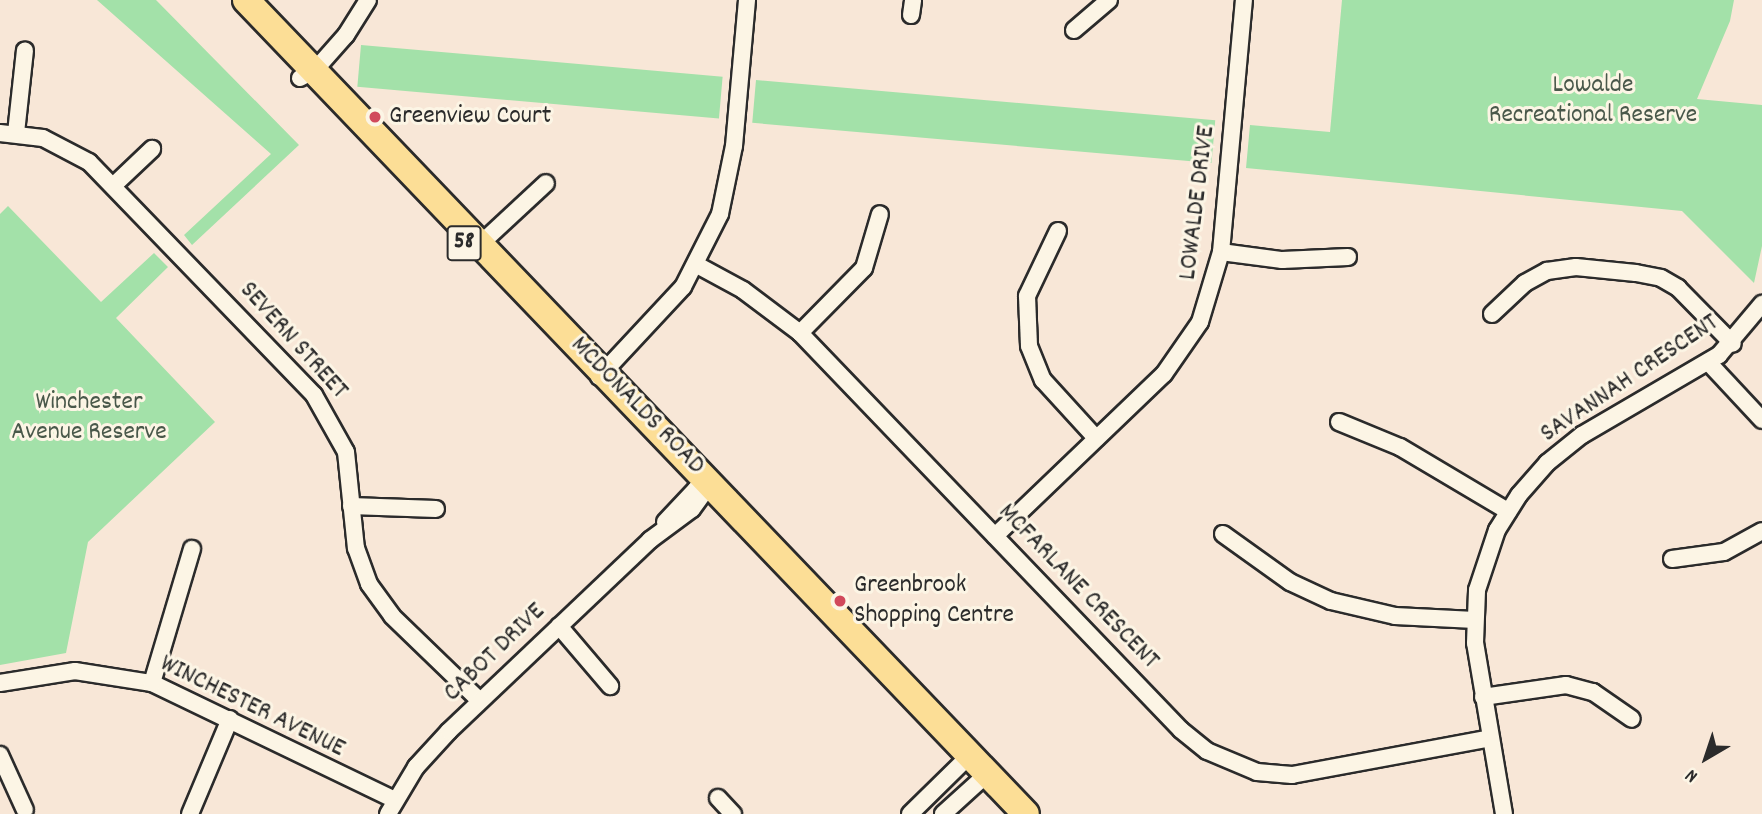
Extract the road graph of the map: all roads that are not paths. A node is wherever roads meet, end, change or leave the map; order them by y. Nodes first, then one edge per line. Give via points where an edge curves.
1 (228, 0) edge
2 (246, 0) edge
3 (368, 0) edge
4 (747, 0) edge
5 (1109, 0) edge
6 (1244, 0) edge
7 (1074, 30) dead end
8 (25, 50) dead end
9 (308, 70) junction
10 (8, 133) edge
11 (152, 149) dead end
12 (547, 183) dead end
13 (113, 186) junction
14 (880, 214) dead end
15 (1058, 231) dead end
16 (476, 248) junction
17 (1221, 252) junction
18 (1348, 257) dead end
19 (697, 265) junction
20 (1762, 304) edge
21 (1492, 314) dead end
22 (800, 333) junction
23 (1732, 344) junction
24 (1708, 362) junction
25 (599, 376) junction
26 (1762, 420) edge
27 (1339, 422) dead end
28 (1096, 438) junction
29 (704, 490) junction
30 (351, 506) junction
31 (436, 509) dead end
32 (1508, 511) junction
33 (1762, 531) edge
34 (1223, 534) dead end
35 (995, 536) junction
36 (192, 549) dead end
37 (1672, 559) dead end
38 (1475, 620) junction
39 (559, 626) junction
40 (0, 682) edge
41 (152, 682) junction
42 (610, 685) dead end
43 (1482, 697) junction
44 (477, 704) junction
45 (230, 719) junction
46 (1632, 719) dead end
47 (1491, 738) junction
48 (0, 755) edge
49 (973, 769) junction
50 (718, 799) dead end
51 (391, 807) edge
52 (25, 810) dead end
53 (190, 814) edge
54 (733, 814) edge
55 (910, 814) edge
56 (943, 814) edge
57 (1007, 814) edge
58 (1026, 814) edge
59 (1504, 814) edge

1 - 9 main road, MCDONALDS ROAD / 58
2 - 9 main road, MCDONALDS ROAD / 58
3 - 9 street via 346,35
4 - 19 street via 731,169 720,214
5 - 7 street
6 - 17 street, LOWALDE DRIVE
8 - 10 street
9 - 16 main road, MCDONALDS ROAD / 58
10 - 13 street, SEVERN STREET via 68,148
11 - 13 street
12 - 16 street
13 - 30 street, SEVERN STREET via 324,408 346,452
14 - 22 street via 863,268
15 - 28 street via 1027,296 1029,346 1044,380
16 - 25 main road, MCDONALDS ROAD / 58
17 - 18 street via 1282,260
17 - 28 street, LOWALDE DRIVE via 1209,301 1192,338 1164,374
19 - 22 street, MCFARLANE CRESCENT via 743,290
19 - 25 street via 656,321
20 - 23 street, SAVANNAH CRESCENT
21 - 23 street via 1525,283 1547,271 1576,267 1636,273 1661,278 1678,288
22 - 35 street, MCFARLANE CRESCENT
23 - 24 street, SAVANNAH CRESCENT
24 - 26 street
24 - 32 street, SAVANNAH CRESCENT via 1573,442 1532,478
25 - 29 main road, MCDONALDS ROAD / 58
27 - 32 street via 1400,447
28 - 35 street, LOWALDE DRIVE
29 - 39 street, CABOT DRIVE
29 - 49 main road, MCDONALDS ROAD / 58
30 - 31 street
30 - 44 street, SEVERN STREET via 356,548 369,584 392,616
32 - 38 street, SAVANNAH CRESCENT via 1482,570
33 - 37 street via 1724,552
34 - 38 street via 1267,568 1331,601 1395,616
35 - 47 street, MCFARLANE CRESCENT via 1181,730 1232,764 1275,775 1311,773
36 - 41 street
38 - 43 street, SAVANNAH CRESCENT
39 - 42 street
39 - 44 street, CABOT DRIVE
40 - 41 street, WINCHESTER AVENUE via 75,671
41 - 45 street, WINCHESTER AVENUE
43 - 46 street via 1566,685 1593,692
43 - 47 street, SAVANNAH CRESCENT
44 - 51 street, CABOT DRIVE via 429,751
45 - 51 street, WINCHESTER AVENUE
45 - 53 street
47 - 59 street, SAVANNAH CRESCENT
48 - 52 street
49 - 55 street
49 - 56 street
49 - 57 main road, MCDONALDS ROAD / 58
49 - 58 main road, MCDONALDS ROAD / 58
50 - 54 street

